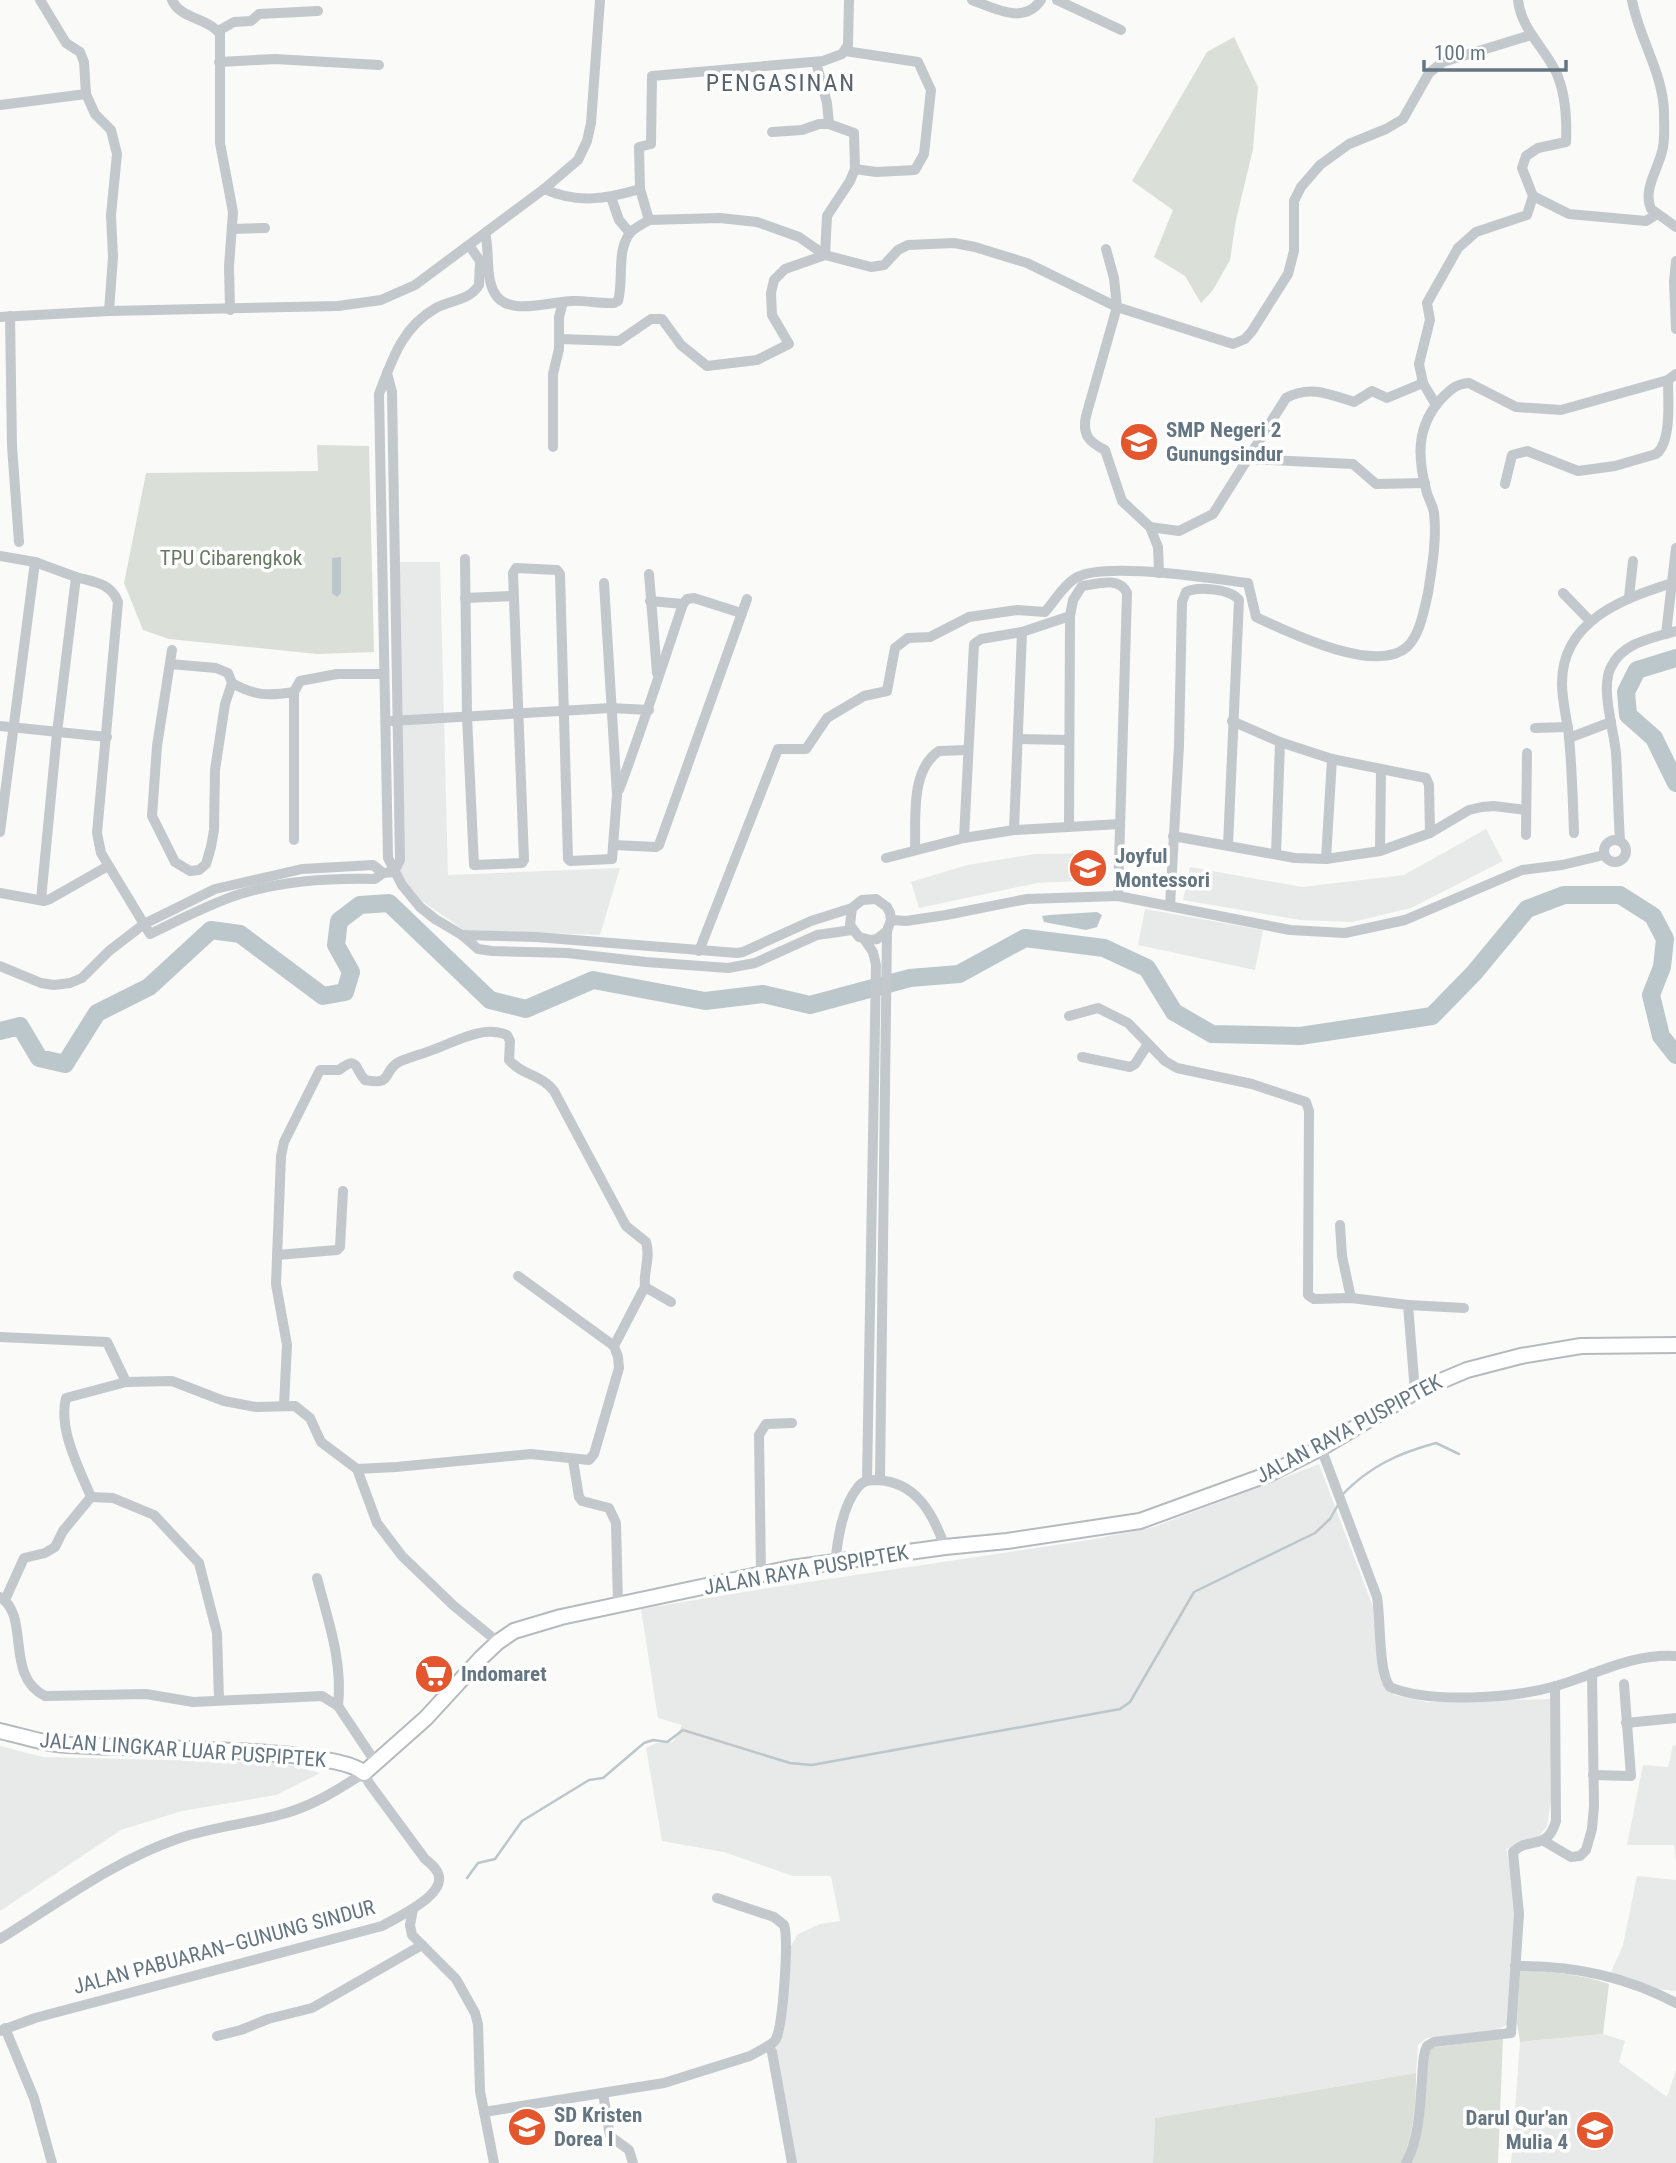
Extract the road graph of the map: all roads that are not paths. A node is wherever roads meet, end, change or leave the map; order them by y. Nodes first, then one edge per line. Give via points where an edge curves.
1 (40, 0) edge
2 (172, 0) edge
3 (600, 0) edge
4 (849, 0) edge
5 (972, 0) edge
6 (1041, 0) edge
7 (1057, 0) edge
8 (1518, 0) edge
9 (1632, 0) edge
10 (318, 11) dead end
11 (1121, 30) dead end
12 (218, 31) junction
13 (1531, 35) junction
14 (845, 51) junction
15 (219, 62) junction
16 (816, 62) junction
17 (379, 65) dead end
18 (86, 94) junction
19 (0, 105) edge
20 (829, 124) junction
21 (772, 132) dead end
22 (1663, 148) junction
23 (1676, 150) edge
24 (855, 169) junction
25 (544, 189) junction
26 (640, 189) junction
27 (1533, 196) junction
28 (611, 197) junction
29 (1657, 214) junction
30 (649, 220) junction
31 (1676, 227) edge
32 (265, 228) dead end
33 (232, 229) junction
34 (485, 233) junction
35 (630, 233) junction
36 (469, 245) junction
37 (1106, 249) dead end
38 (825, 255) junction
39 (1676, 261) edge
40 (563, 302) junction
41 (1117, 307) junction
42 (230, 310) junction
43 (109, 311) junction
44 (5, 317) edge
45 (1676, 329) edge
46 (560, 339) junction
47 (1672, 377) edge
48 (1423, 383) junction
49 (1436, 405) junction
50 (553, 447) dead end
51 (1249, 459) junction
52 (1425, 483) junction
53 (1506, 484) dead end
54 (1150, 527) junction
55 (19, 542) dead end
56 (1676, 548) edge
57 (0, 555) edge
58 (465, 559) dead end
59 (1633, 561) dead end
60 (35, 562) junction
61 (1159, 573) junction
62 (649, 574) dead end
63 (76, 577) junction
64 (604, 583) dead end
65 (1672, 583) junction
66 (1563, 593) dead end
67 (513, 596) junction
68 (1629, 597) junction
69 (465, 598) junction
70 (747, 599) dead end
71 (650, 601) junction
72 (683, 604) junction
73 (741, 613) junction
74 (389, 615) junction
75 (1070, 617) junction
76 (1590, 621) junction
77 (1022, 632) junction
78 (1671, 632) edge
79 (172, 650) dead end
80 (170, 664) junction
81 (384, 674) junction
82 (658, 678) junction
83 (232, 683) junction
84 (294, 692) junction
85 (611, 708) junction
86 (649, 710) junction
87 (564, 712) junction
88 (517, 713) junction
89 (467, 716) junction
90 (390, 721) junction
91 (1232, 721) junction
92 (1611, 722) junction
93 (0, 726) edge
94 (12, 727) junction
95 (1535, 728) dead end
96 (1569, 732) junction
97 (57, 733) junction
98 (107, 737) junction
99 (1018, 739) junction
100 (1069, 740) junction
101 (1280, 742) junction
102 (967, 750) junction
103 (1527, 753) dead end
104 (1332, 759) junction
105 (1381, 770) junction
106 (617, 795) junction
107 (1526, 810) junction
108 (1120, 824) junction
109 (1069, 827) junction
110 (1014, 830) junction
111 (0, 832) edge
112 (1430, 833) junction
113 (1574, 833) dead end
114 (1526, 835) dead end
115 (1173, 836) junction
116 (964, 838) junction
117 (293, 840) dead end
118 (1620, 840) junction
119 (614, 845) junction
120 (1228, 845) junction
121 (915, 849) junction
122 (1380, 851) junction
123 (1276, 854) junction
124 (1604, 855) junction
125 (886, 858) dead end
126 (1326, 859) junction
127 (108, 866) junction
128 (302, 869) junction
129 (388, 872) junction
130 (304, 882) junction
131 (0, 893) edge
132 (1118, 896) junction
133 (41, 900) junction
134 (1170, 906) junction
135 (852, 908) junction
136 (144, 924) junction
137 (889, 925) junction
138 (852, 930) junction
139 (462, 935) junction
140 (536, 937) junction
141 (864, 939) junction
142 (699, 951) junction
143 (536, 952) junction
144 (0, 966) edge
145 (1069, 1016) dead end
146 (1148, 1044) junction
147 (1082, 1057) dead end
148 (343, 1191) dead end
149 (1340, 1225) dead end
150 (277, 1255) junction
151 (519, 1276) dead end
152 (645, 1287) junction
153 (1351, 1298) junction
154 (671, 1302) dead end
155 (1408, 1305) junction
156 (1464, 1308) dead end
157 (0, 1337) edge
158 (1676, 1345) edge
159 (614, 1346) junction
160 (126, 1382) junction
161 (1415, 1392) junction
162 (284, 1405) junction
163 (792, 1423) dead end
164 (1321, 1448) junction
165 (573, 1460) junction
166 (357, 1469) junction
167 (867, 1480) junction
168 (880, 1480) junction
169 (91, 1497) junction
170 (945, 1547) junction
171 (835, 1563) junction
172 (761, 1574) junction
173 (317, 1578) dead end
174 (3, 1599) edge
175 (618, 1604) junction
176 (498, 1642) junction
177 (1676, 1656) edge
178 (1592, 1673) junction
179 (1624, 1684) dead end
180 (1555, 1686) junction
181 (219, 1700) junction
182 (338, 1706) junction
183 (1676, 1718) edge
184 (1626, 1723) junction
185 (0, 1731) edge
186 (376, 1763) junction
187 (364, 1773) junction
188 (1593, 1776) junction
189 (1544, 1841) junction
190 (717, 1898) dead end
191 (413, 1909) junction
192 (0, 1939) edge
193 (422, 1945) junction
194 (1515, 1966) junction
195 (1676, 2003) edge
196 (3, 2029) edge
197 (217, 2036) dead end
198 (768, 2046) junction
199 (603, 2093) junction
200 (484, 2112) junction
201 (52, 2163) edge
202 (494, 2163) edge
203 (633, 2163) edge
204 (792, 2163) edge
205 (1406, 2163) edge

1 - 18 street via 66,43 80,52
2 - 12 street via 177,8
3 - 25 street via 587,141 573,165
4 - 14 street
5 - 6 street via 1017,14 1031,12
7 - 11 street
8 - 13 street
9 - 22 street via 1660,85
10 - 12 street via 259,14
12 - 15 street
13 - 27 street via 1556,72 1567,115 1566,142 1538,148 1526,156 1522,168
13 - 41 street via 1443,62 1429,73 1403,119 1349,144 1320,165 1294,201 1294,251 1288,274 1245,339 1223,342
14 - 16 street
14 - 24 street via 918,62 932,90 924,154 915,170
15 - 17 street via 275,59
15 - 33 street via 220,143
16 - 20 street
16 - 26 street via 652,76 651,144 639,147
18 - 19 street
18 - 43 street via 95,114 111,130 117,153
20 - 21 street
20 - 24 street via 853,132
22 - 23 street
22 - 29 street via 1648,194 1649,205
24 - 38 street via 827,216
25 - 28 street via 581,199
25 - 34 street
26 - 28 street
26 - 30 street
27 - 29 street via 1569,214 1646,221
27 - 48 street via 1527,215 1476,232 1458,247 1427,303 1430,320 1419,364
28 - 35 street via 619,220
29 - 31 street
30 - 35 street
30 - 38 street via 757,222 799,237
32 - 33 street
33 - 42 street
34 - 36 street
34 - 40 street via 491,283 498,298 515,306
35 - 40 street via 618,301
36 - 42 street via 421,281 380,300
36 - 74 street via 480,261 480,285 469,296 420,318 405,334 379,394
37 - 41 street
38 - 41 street via 878,268 903,246 954,243 1012,257
38 - 46 street via 785,269 774,280 772,315 789,344 757,360 707,366 681,345 662,319 651,319 619,341
39 - 45 street
40 - 46 street
41 - 54 street via 1085,431 1091,443 1105,450 1122,501
42 - 43 street
43 - 44 street
44 - 55 street
46 - 50 street via 553,374
47 - 49 street via 1561,410 1516,407 1462,383
47 - 53 street via 1661,451 1615,466 1578,471 1527,451 1512,455
48 - 49 street
48 - 51 street via 1387,398 1372,391 1354,402 1300,390 1286,398
49 - 52 street via 1422,430
51 - 52 street via 1353,464 1376,484
51 - 54 street via 1213,514 1179,531
52 - 61 street via 1435,528 1432,571 1421,620 1404,650 1374,657 1328,648 1256,617 1248,583
54 - 61 street via 1158,547
56 - 65 street
57 - 60 street
58 - 69 street
59 - 68 street
60 - 63 street
60 - 94 street
61 - 142 street via 1098,570 1074,578 1045,612 1017,610 968,617 930,637 908,638 895,648 887,691 864,696 827,718 806,749 778,748
62 - 71 street
63 - 97 street
63 - 98 street via 108,586 118,602
64 - 85 street
65 - 68 street
65 - 78 street
66 - 76 street
67 - 69 street
67 - 87 street via 514,569 558,571
67 - 88 street
68 - 76 street
69 - 89 street
70 - 73 street
71 - 72 street
71 - 82 street
72 - 73 street via 694,598
72 - 82 street
73 - 119 street via 659,845
74 - 81 street
74 - 90 street
75 - 77 street
75 - 100 street
75 - 108 street via 1082,586 1107,582 1126,590
76 - 96 street via 1570,647 1562,673
77 - 99 street
77 - 102 street via 974,643
78 - 92 street via 1637,642 1610,668
79 - 80 street
80 - 83 street via 216,668 228,673
80 - 83 street via 152,816 175,862 190,871 206,864 211,846 215,770
81 - 84 street via 317,676 300,681
81 - 90 street
82 - 86 street
83 - 84 street via 251,693
84 - 117 street
85 - 86 street
85 - 87 street
85 - 106 street
86 - 106 street
87 - 88 street
87 - 119 street via 568,859 610,860
88 - 89 street
88 - 89 street via 522,863 474,865
89 - 90 street
90 - 129 street
91 - 101 street
91 - 115 street via 1239,600 1234,594 1191,589 1182,602
91 - 120 street
92 - 96 street
92 - 118 street
93 - 94 street
94 - 97 street
94 - 111 street
95 - 96 street
96 - 113 street
97 - 98 street
97 - 133 street
98 - 127 street via 97,818 98,843
99 - 100 street
99 - 110 street
100 - 109 street
101 - 104 street
101 - 123 street
102 - 116 street
102 - 121 street via 939,751 929,761 918,789
103 - 107 street
104 - 105 street
104 - 126 street
105 - 112 street via 1427,779
105 - 122 street
106 - 119 street
107 - 112 street via 1494,806 1469,810
107 - 114 street
108 - 109 street
108 - 132 street
109 - 110 street
110 - 116 street
112 - 122 street
115 - 120 street
115 - 134 street
116 - 121 street
118 - 124 street via 1609,841
118 - 124 street via 1626,850 1621,861 1609,861
120 - 123 street
121 - 125 street
122 - 126 street
123 - 126 street
124 - 134 street via 1522,870 1405,920 1345,933 1290,930
127 - 133 street
127 - 136 street
128 - 129 street via 373,864
128 - 130 street
128 - 136 street via 215,889
129 - 130 street via 375,879
129 - 139 street via 435,919
130 - 136 street via 239,895 150,934
131 - 133 street
132 - 134 street
132 - 137 street via 1027,899
135 - 137 street via 862,900 876,899 887,907
135 - 138 street
135 - 142 street via 743,952
136 - 144 street via 70,984 41,983
137 - 141 street via 877,939
137 - 168 street
138 - 141 street
138 - 143 street via 817,935 755,963 728,968
139 - 140 street
139 - 143 street via 478,949
140 - 142 street
140 - 143 street
141 - 167 street via 876,965
145 - 146 street via 1098,1008 1128,1023
146 - 147 street via 1130,1067
146 - 153 street via 1184,1071 1252,1084 1306,1101 1307,1293 1312,1299
148 - 150 street via 337,1250
149 - 153 street
150 - 152 street via 284,1142 317,1072 339,1070 351,1063 365,1080 380,1081 401,1061 465,1037 500,1032 509,1038 513,1065 545,1080 554,1091 626,1226 646,1242
150 - 162 street via 276,1284 287,1354
151 - 159 street
152 - 154 street
152 - 159 street
153 - 155 street
155 - 156 street
155 - 161 street
157 - 160 street via 107,1342
158 - 161 main road, JALAN RAYA PUSPIPTEK via 1553,1350 1466,1370
159 - 165 street via 619,1368 594,1454 589,1460
160 - 162 street via 172,1381 224,1401 256,1407
160 - 169 street via 65,1400 67,1434
161 - 164 main road, JALAN RAYA PUSPIPTEK
162 - 166 street via 304,1412 321,1442
163 - 172 street via 766,1424 759,1435
164 - 170 main road, JALAN RAYA PUSPIPTEK via 1269,1474 1140,1521
164 - 180 street via 1377,1597 1383,1674 1390,1686 1412,1693 1482,1696
165 - 166 street via 530,1454
165 - 175 street via 579,1497 609,1508 616,1523
166 - 176 street via 386,1538 417,1573
167 - 168 street
167 - 171 street via 859,1485 844,1516
168 - 170 street via 897,1483 919,1499 936,1523
169 - 174 street via 55,1547 24,1558
169 - 181 street via 113,1497 154,1515 199,1563 217,1633
170 - 171 main road, JALAN RAYA PUSPIPTEK
171 - 172 main road, JALAN RAYA PUSPIPTEK
172 - 175 main road, JALAN RAYA PUSPIPTEK
173 - 182 street via 338,1662
174 - 181 street via 13,1619 27,1682 45,1696 146,1694 185,1702
175 - 176 main road, JALAN RAYA PUSPIPTEK via 514,1631
176 - 186 main road, JALAN RAYA PUSPIPTEK
177 - 178 street via 1638,1657
178 - 180 street
178 - 188 street
179 - 184 street
180 - 189 street via 1557,1813 1552,1834
181 - 182 street via 314,1695
182 - 186 street
183 - 184 street
184 - 188 street via 1631,1776
185 - 187 main road, JALAN LINGKAR LUAR PUSPIPTEK via 55,1744 274,1754 333,1761
186 - 187 main road, JALAN RAYA PUSPIPTEK
187 - 191 street, JALAN PABUARAN–GUNUNG SINDUR via 438,1874 438,1884
187 - 192 street, JALAN RAYA PUSPIPTEK via 331,1796 302,1807 155,1847
188 - 189 street via 1593,1818 1586,1850 1571,1857
189 - 194 street via 1513,1853 1518,1893
190 - 198 street via 784,1924 787,1955 779,2021 776,2039
191 - 193 street via 411,1932
191 - 196 street, JALAN PABUARAN–GUNUNG SINDUR via 382,1926
193 - 197 street via 312,2008
193 - 200 street via 456,1979 475,2013
194 - 195 street via 1588,1972
194 - 205 street via 1511,2034 1427,2046 1414,2142
196 - 201 street via 34,2098
198 - 199 street via 664,2084
198 - 204 street
199 - 200 street
199 - 203 street via 610,2136 629,2150
200 - 202 street

